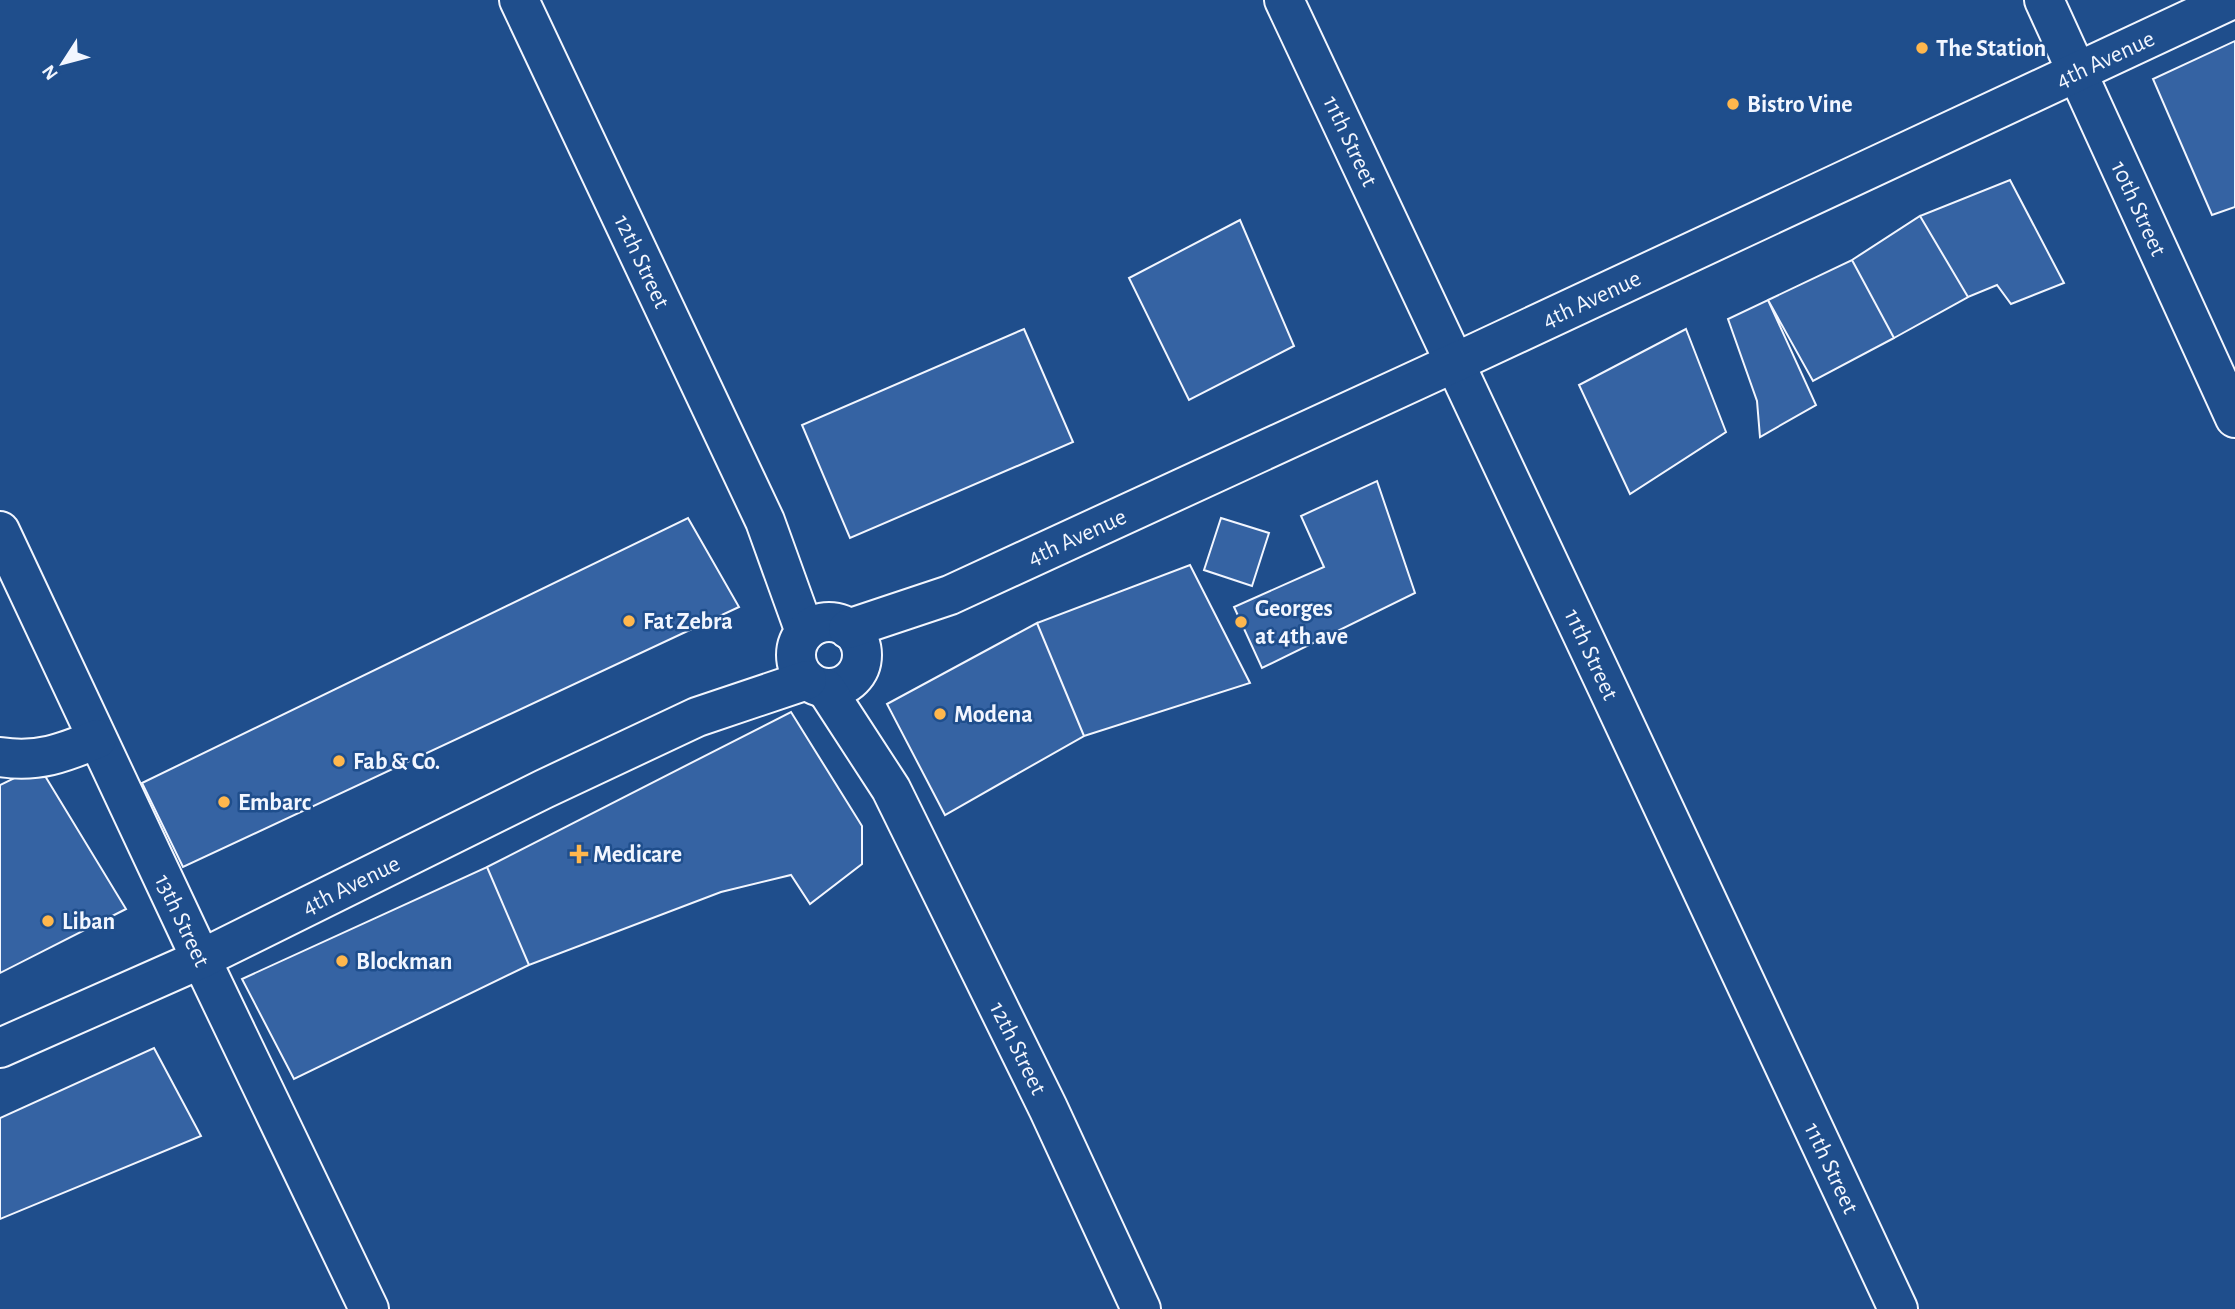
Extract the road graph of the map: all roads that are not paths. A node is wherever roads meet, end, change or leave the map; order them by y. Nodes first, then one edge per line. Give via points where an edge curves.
1 (519, 0) edge
2 (1284, 0) edge
3 (2044, 0) edge
4 (2231, 0) edge
5 (2078, 72) junction
6 (1456, 362) junction
7 (2235, 418) edge
8 (0, 531) edge
9 (830, 655) junction
10 (97, 738) junction
11 (0, 757) edge
12 (201, 958) junction
13 (0, 1048) edge
14 (369, 1309) edge
15 (1141, 1309) edge
16 (1898, 1309) edge

1 - 9 street, 12th Street
2 - 6 street, 11th Street
3 - 5 street, 10th Street
4 - 5 street, 4th Avenue
5 - 6 street, 4th Avenue
5 - 7 street, 10th Street
6 - 9 street, 4th Avenue
6 - 16 street, 11th Street
8 - 10 street, 13th Street
9 - 12 street, 4th Avenue
9 - 15 street, 12th Street
10 - 11 street via 41,758
10 - 12 street, 13th Street
12 - 13 street, 4th Avenue
12 - 14 street, 13th Street

